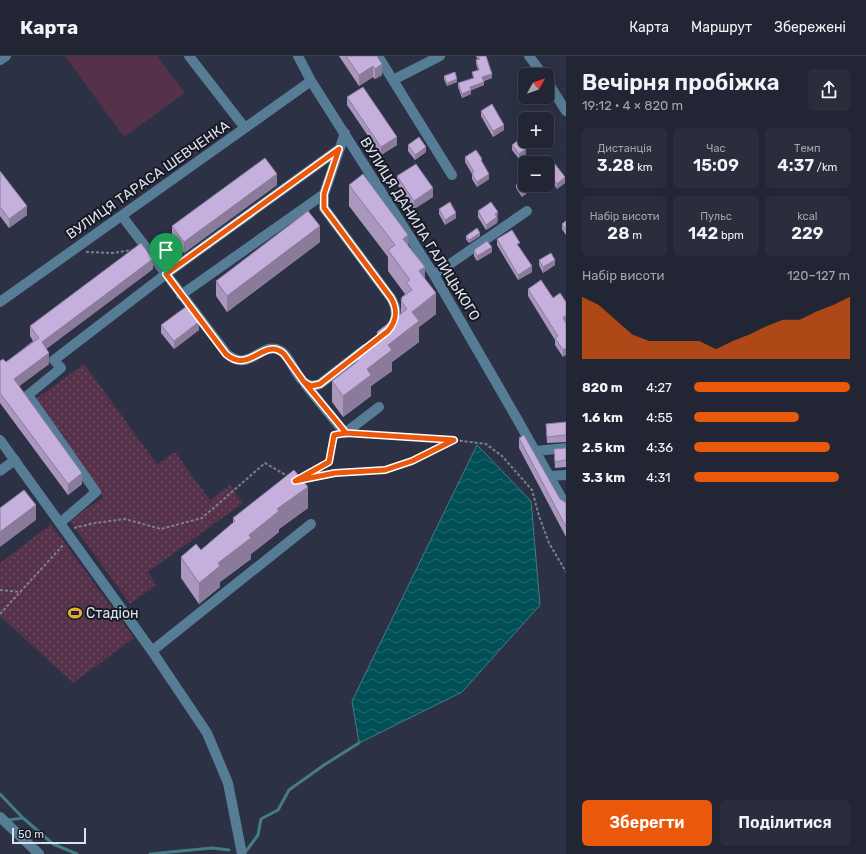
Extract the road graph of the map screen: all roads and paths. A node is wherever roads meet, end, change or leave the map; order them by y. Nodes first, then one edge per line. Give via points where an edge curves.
1 (6, 56) edge
2 (189, 56) edge
3 (298, 56) edge
4 (378, 56) edge
5 (440, 56) edge
6 (529, 56) edge
7 (0, 60) edge
8 (538, 68) edge
9 (393, 80) junction
10 (311, 81) junction
11 (554, 92) edge
12 (566, 111) edge
13 (246, 128) junction
14 (344, 133) junction
15 (339, 149) junction
16 (452, 176) dead end
17 (324, 194) junction
18 (528, 211) dead end
19 (122, 216) junction
20 (137, 251) edge
21 (67, 254) junction
22 (166, 274) junction
23 (434, 275) junction
24 (181, 295) junction
25 (0, 302) edge
26 (382, 336) edge
27 (370, 345) edge
28 (304, 382) junction
29 (379, 407) dead end
30 (346, 433) junction
31 (0, 440) edge
32 (454, 440) junction
33 (566, 448) edge
34 (536, 451) junction
35 (15, 460) junction
36 (0, 471) edge
37 (566, 475) edge
38 (550, 476) junction
39 (290, 478) edge
40 (566, 506) edge
41 (311, 524) dead end
42 (65, 530) junction
43 (566, 572) edge
44 (0, 590) edge
45 (20, 592) junction
46 (0, 614) edge
47 (152, 652) junction
48 (0, 817) edge
49 (39, 854) edge
50 (242, 854) edge

1 - 7 street
2 - 13 street
3 - 10 street, ВУЛИЦЯ ДАНИЛА ГАЛИЦЬКОГО
4 - 9 street
5 - 9 street
6 - 8 street
9 - 16 street
10 - 13 street, ВУЛИЦЯ ТАРАСА ШЕВЧЕНКА
10 - 14 street, ВУЛИЦЯ ДАНИЛА ГАЛИЦЬКОГО
11 - 12 street
13 - 19 street, ВУЛИЦЯ ТАРАСА ШЕВЧЕНКА
14 - 15 street
14 - 23 street, ВУЛИЦЯ ДАНИЛА ГАЛИЦЬКОГО
15 - 17 street
15 - 22 street
17 - 24 street
17 - 26 street via 324,208 395,305 393,325
18 - 23 street
19 - 21 street, ВУЛИЦЯ ТАРАСА ШЕВЧЕНКА
19 - 22 street
20 - 21 path
21 - 25 street, ВУЛИЦЯ ТАРАСА ШЕВЧЕНКА
22 - 24 street
22 - 42 street via 54,360 61,368 28,395 96,492
23 - 34 street, ВУЛИЦЯ ДАНИЛА ГАЛИЦЬКОГО
24 - 28 street via 231,358 237,361 249,360 266,350 276,349 284,354
27 - 28 street via 320,384 311,386
28 - 30 street
29 - 30 street
30 - 32 path
30 - 32 path via 334,435 329,462 295,481 335,473 385,470 412,461
31 - 35 street
32 - 43 path via 486,444 502,456 532,490 549,543
33 - 34 street
34 - 38 street, ВУЛИЦЯ ДАНИЛА ГАЛИЦЬКОГО
35 - 36 street
35 - 42 street
37 - 38 street
38 - 40 street, ВУЛИЦЯ ДАНИЛА ГАЛИЦЬКОГО
39 - 42 path via 265,463 202,518 161,529 125,519
41 - 47 street
42 - 45 path
42 - 47 street
44 - 45 path
45 - 46 path
47 - 50 street via 207,733 228,783
48 - 49 street

